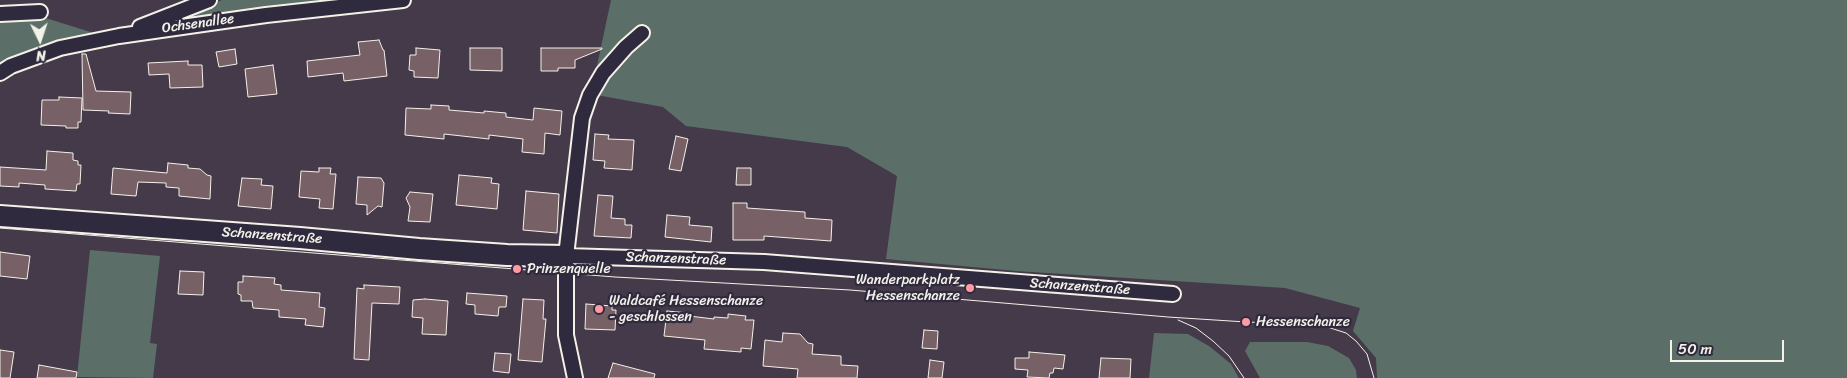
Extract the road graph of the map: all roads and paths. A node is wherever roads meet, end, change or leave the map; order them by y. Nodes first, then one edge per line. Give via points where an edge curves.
1 (209, 0) edge
2 (403, 0) edge
3 (40, 12) dead end
4 (0, 14) edge
5 (642, 33) dead end
6 (119, 36) junction
7 (0, 73) edge
8 (0, 216) edge
9 (566, 256) junction
10 (1173, 294) dead end
11 (575, 378) edge

1 - 6 street
2 - 6 street, Ochsenallee
3 - 4 street
5 - 9 street via 603,74 587,103 582,118
6 - 7 street, Ochsenallee via 60,48
8 - 9 street, Schanzenstraße via 419,249
9 - 10 street, Schanzenstraße via 764,262
9 - 11 street via 566,335

